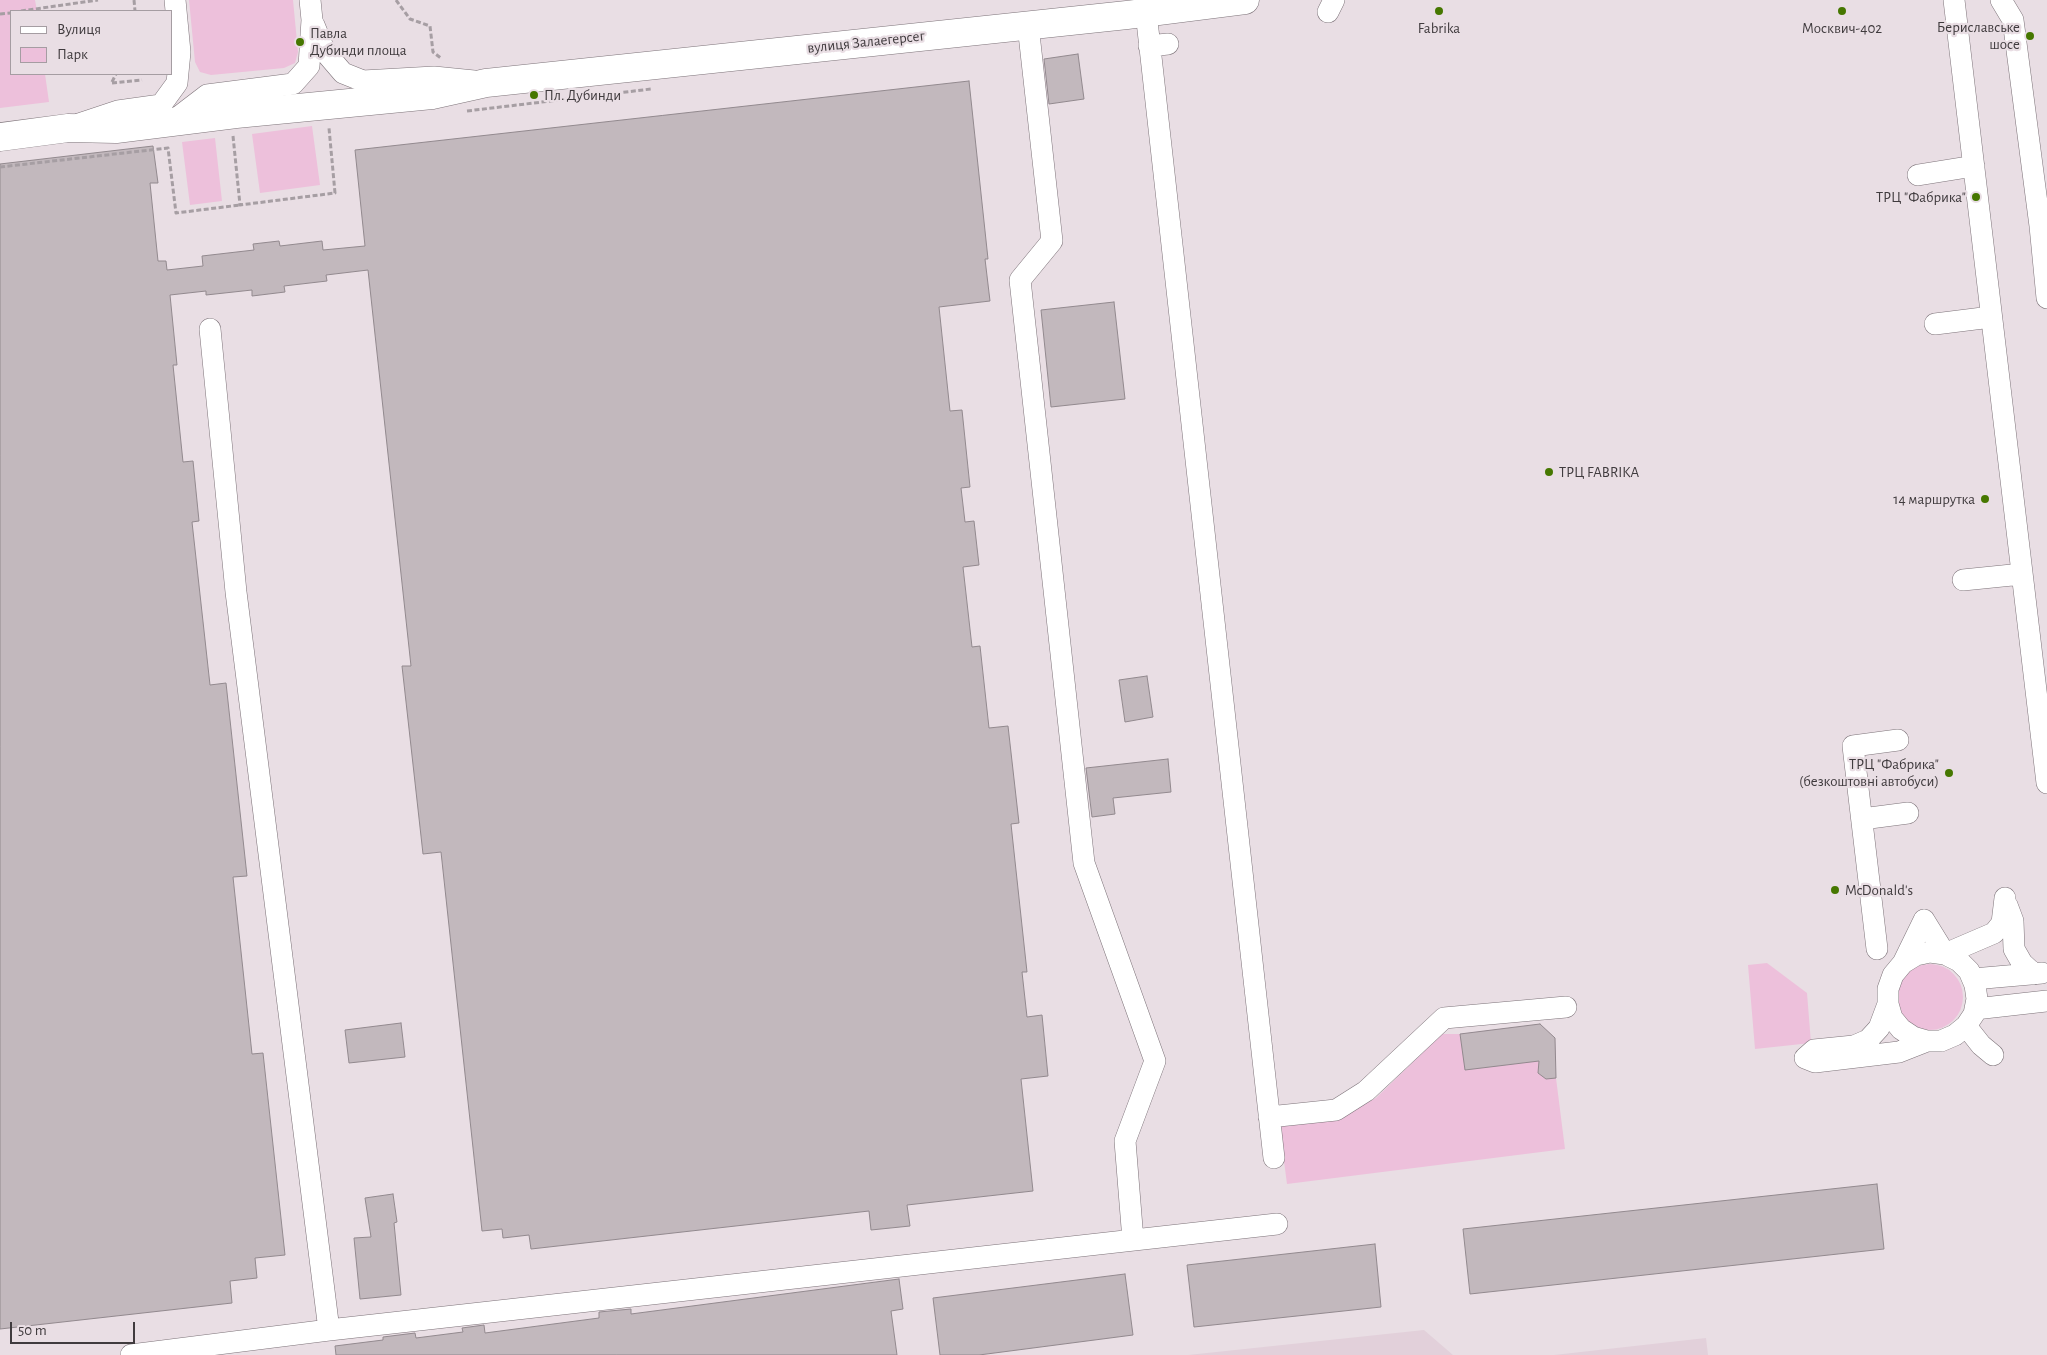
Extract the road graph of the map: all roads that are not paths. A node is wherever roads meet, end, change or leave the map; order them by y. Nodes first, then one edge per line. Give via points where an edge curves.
1 (175, 0) edge
2 (1245, 0) edge
3 (1954, 0) edge
4 (2002, 0) edge
5 (311, 10) edge
6 (1146, 12) junction
7 (1028, 25) junction
8 (180, 52) junction
9 (486, 83) junction
10 (207, 95) junction
11 (173, 121) junction
12 (234, 124) junction
13 (68, 128) junction
14 (0, 136) edge
15 (1974, 166) junction
16 (1918, 175) dead end
17 (2047, 298) edge
18 (1992, 317) junction
19 (1934, 324) dead end
20 (210, 329) dead end
21 (2022, 574) junction
22 (1964, 580) dead end
23 (2045, 743) edge
24 (1899, 748) dead end
25 (2047, 783) edge
26 (1908, 813) dead end
27 (1862, 819) junction
28 (1945, 954) junction
29 (1903, 963) junction
30 (2041, 973) edge
31 (1973, 979) junction
32 (2047, 1001) edge
33 (1888, 1004) junction
34 (1566, 1007) dead end
35 (1970, 1017) junction
36 (1941, 1045) junction
37 (1993, 1055) dead end
38 (1269, 1117) junction
39 (1274, 1158) dead end
40 (1277, 1224) dead end
41 (1133, 1240) junction
42 (329, 1330) junction
43 (131, 1355) edge

1 - 8 street
2 - 6 main road, вулиця Залаегерсег
3 - 15 street
4 - 17 street via 2013,20
5 - 9 street via 325,52 343,73 362,81 434,77
5 - 10 street via 309,66 293,84
6 - 7 main road, вулиця Залаегерсег
6 - 38 street via 1159,45
7 - 9 main road, вулиця Залаегерсег
7 - 41 street via 1052,241 1020,280 1084,862 1155,1061 1125,1141
8 - 10 street via 190,79
8 - 13 street via 177,83 161,105 118,111
9 - 12 main road, вулиця Залаегерсег via 432,95
10 - 11 street
10 - 12 street
11 - 12 main road, вулиця Залаегерсег
11 - 13 main road, вулиця Залаегерсег via 116,129
13 - 14 main road
15 - 16 street
15 - 18 street
18 - 19 street
18 - 21 street
20 - 42 street via 236,592
21 - 22 street
21 - 23 street
23 - 25 street
24 - 27 street via 1855,761
26 - 27 street
27 - 29 street via 1879,846 1886,919 1877,949
28 - 29 street via 1930,952 1916,955
28 - 29 street via 1924,920
28 - 30 street via 1994,933 2002,923 2005,898 2013,921 2014,950 2022,963
28 - 31 street via 1959,961
29 - 33 street via 1893,975 1888,989
30 - 31 street
31 - 35 street via 1977,999
32 - 35 street
33 - 36 street via 1892,1018 1901,1029 1913,1038
33 - 36 street via 1879,1028 1868,1040 1854,1046 1814,1050 1805,1058 1815,1062
34 - 38 street via 1444,1018 1366,1091 1336,1110
35 - 36 street via 1955,1035
35 - 37 street via 1980,1045
38 - 39 street
40 - 41 street
41 - 42 street
42 - 43 street

